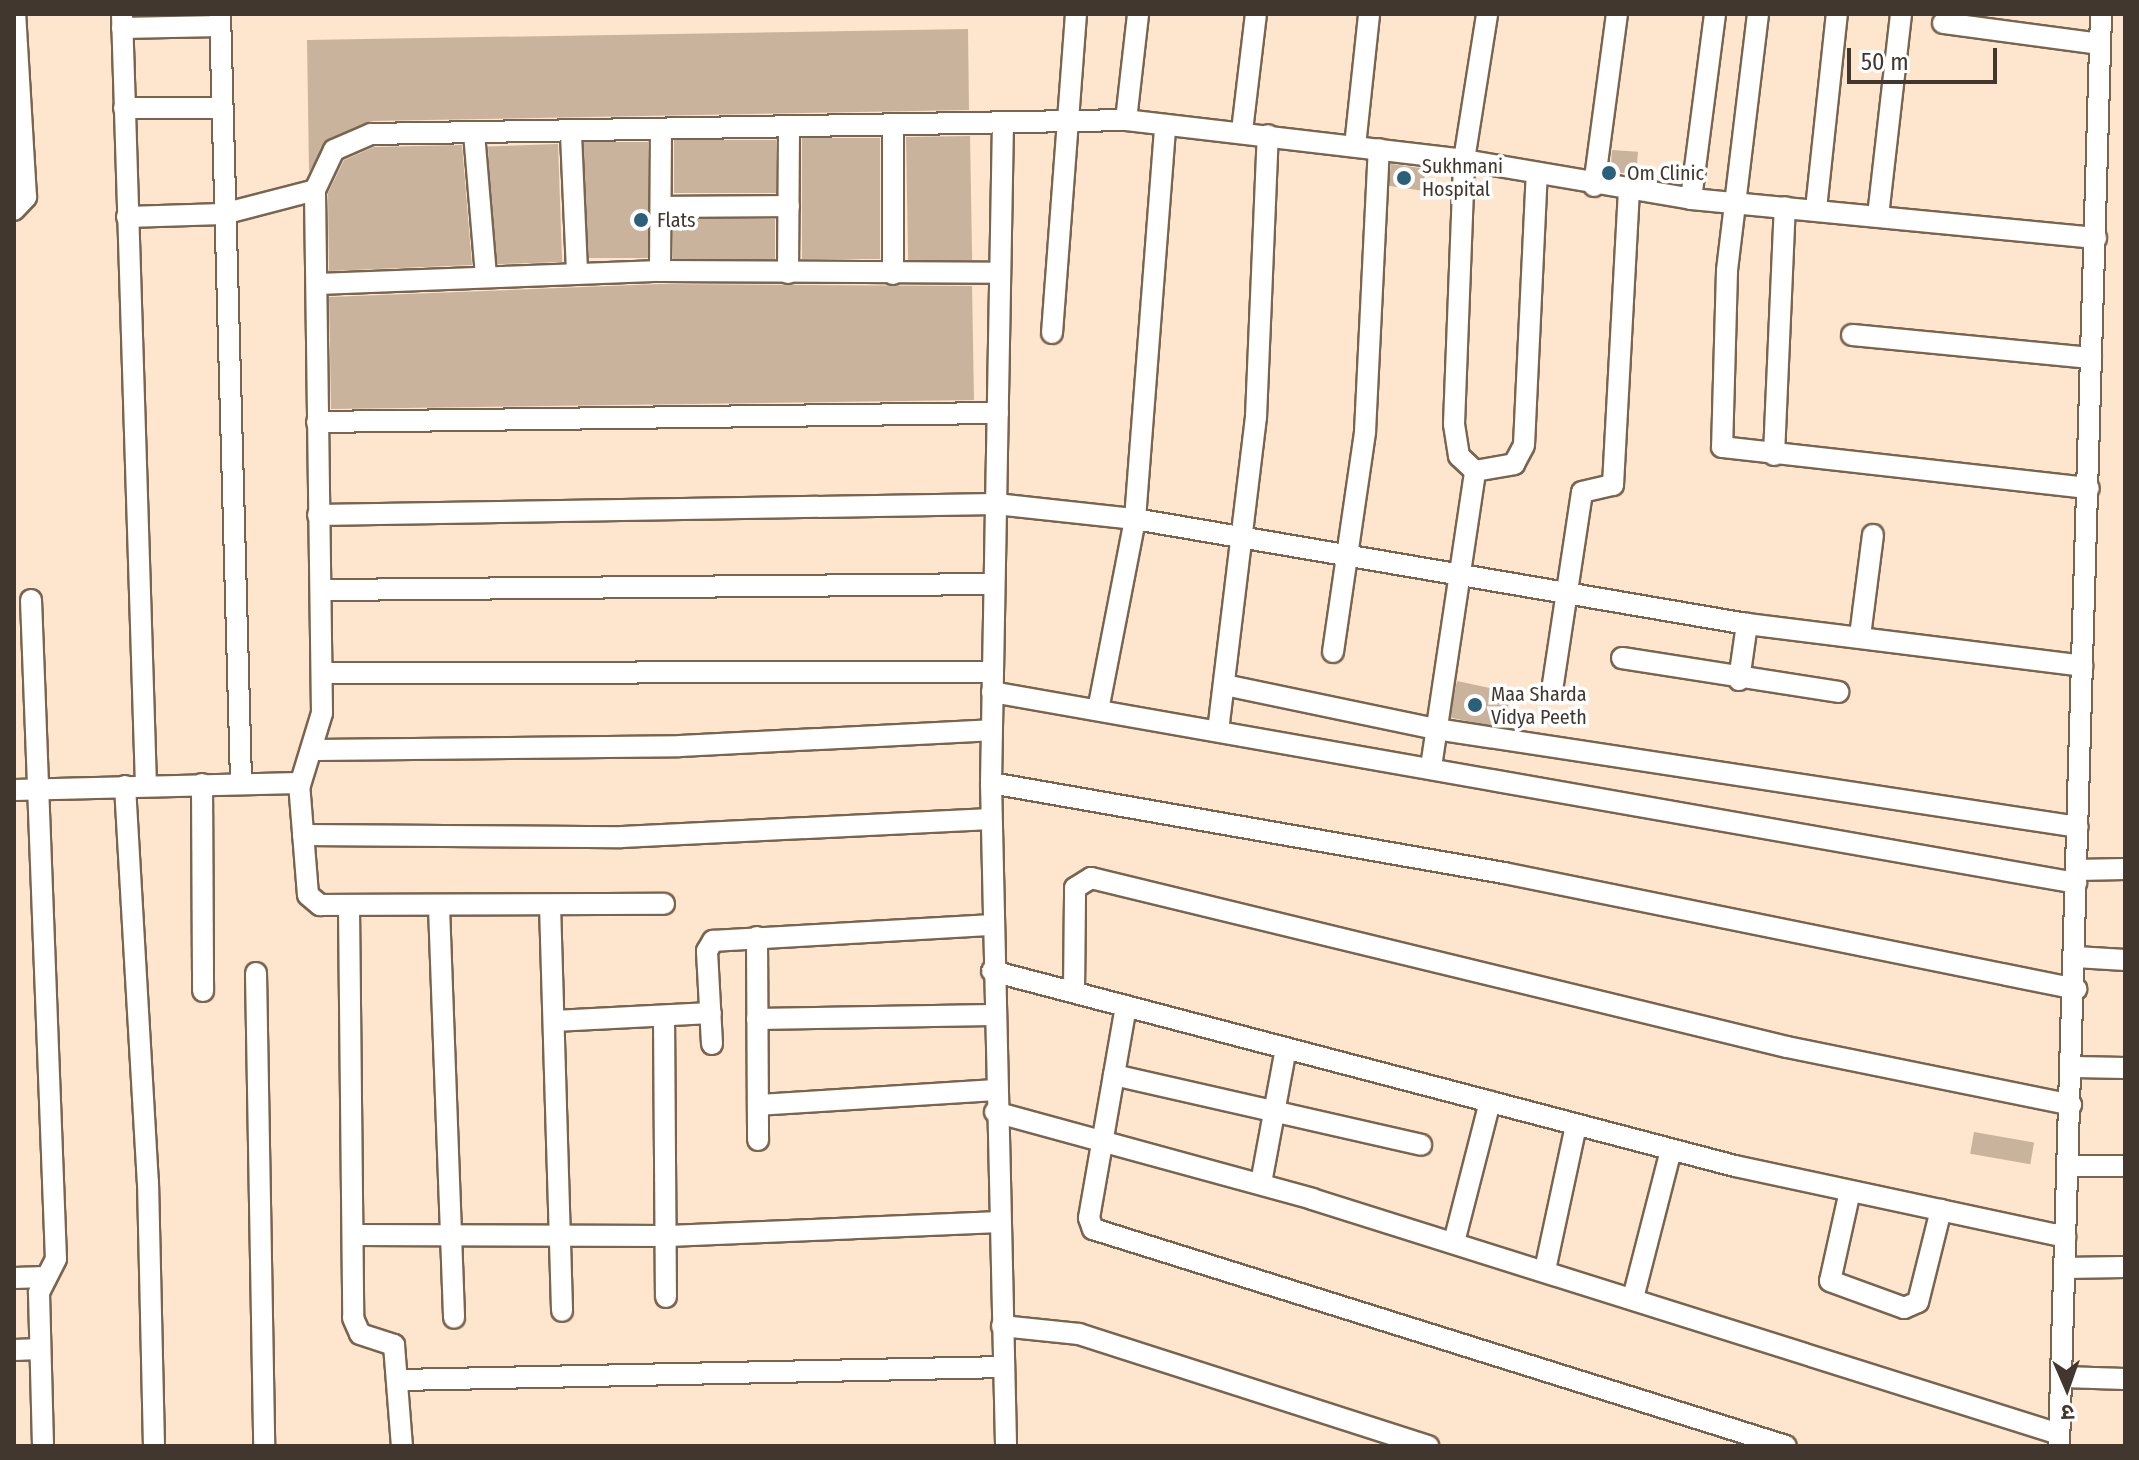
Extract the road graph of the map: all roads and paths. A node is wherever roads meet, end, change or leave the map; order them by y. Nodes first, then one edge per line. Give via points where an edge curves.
1 (15, 14) edge
2 (1076, 14) edge
3 (1138, 14) edge
4 (1256, 14) edge
5 (1369, 14) edge
6 (1487, 14) edge
7 (1617, 14) edge
8 (1715, 14) edge
9 (1758, 14) edge
10 (1837, 14) edge
11 (1901, 14) edge
12 (2101, 14) edge
13 (220, 20) edge
14 (122, 21) edge
15 (1943, 23) dead end
16 (2100, 44) junction
17 (124, 108) junction
18 (222, 108) junction
19 (16, 111) edge
20 (1064, 119) junction
21 (1126, 120) junction
22 (1003, 122) junction
23 (893, 125) junction
24 (1165, 125) junction
25 (789, 126) junction
26 (661, 129) junction
27 (1242, 131) junction
28 (474, 133) junction
29 (571, 134) junction
30 (1268, 135) junction
31 (1355, 146) junction
32 (1379, 149) junction
33 (1464, 160) junction
34 (1537, 174) junction
35 (1594, 186) junction
36 (315, 190) junction
37 (1629, 192) junction
38 (1691, 199) junction
39 (1734, 203) junction
40 (789, 206) junction
41 (661, 207) junction
42 (1785, 207) junction
43 (1816, 209) junction
44 (14, 210) edge
45 (223, 214) junction
46 (1878, 216) junction
47 (127, 217) junction
48 (2096, 238) junction
49 (660, 271) junction
50 (788, 273) junction
51 (1000, 273) junction
52 (577, 274) junction
53 (893, 274) junction
54 (486, 276) junction
55 (318, 284) junction
56 (1052, 333) dead end
57 (1852, 335) dead end
58 (2091, 358) junction
59 (998, 413) junction
60 (317, 422) junction
61 (1774, 455) junction
62 (1475, 471) junction
63 (2089, 488) junction
64 (996, 504) junction
65 (318, 515) junction
66 (1135, 519) junction
67 (1873, 535) dead end
68 (1244, 538) junction
69 (1349, 561) junction
70 (1458, 576) junction
71 (994, 584) junction
72 (323, 590) junction
73 (1567, 594) junction
74 (31, 600) dead end
75 (1747, 624) junction
76 (1860, 636) junction
77 (1333, 652) dead end
78 (1622, 658) dead end
79 (2082, 666) junction
80 (323, 673) junction
81 (1739, 680) junction
82 (992, 682) junction
83 (1553, 684) dead end
84 (1225, 685) junction
85 (1838, 692) dead end
86 (1098, 710) junction
87 (1436, 729) junction
88 (991, 730) junction
89 (1218, 731) junction
90 (316, 750) junction
91 (1431, 767) junction
92 (241, 782) junction
93 (991, 783) junction
94 (202, 784) junction
95 (146, 785) junction
96 (300, 785) junction
97 (125, 786) junction
98 (40, 789) junction
99 (14, 790) edge
100 (991, 819) junction
101 (2078, 827) junction
102 (303, 835) junction
103 (2125, 869) edge
104 (2076, 877) junction
105 (664, 904) dead end
106 (550, 905) junction
107 (439, 907) junction
108 (349, 908) junction
109 (992, 925) junction
110 (757, 937) junction
111 (2076, 957) junction
112 (2125, 960) edge
113 (992, 971) junction
114 (256, 973) dead end
115 (2076, 989) junction
116 (203, 991) dead end
117 (1074, 992) junction
118 (1126, 1006) junction
119 (711, 1013) junction
120 (992, 1015) junction
121 (664, 1016) junction
122 (757, 1019) junction
123 (554, 1021) junction
124 (712, 1044) dead end
125 (1286, 1048) junction
126 (2074, 1067) junction
127 (2125, 1068) edge
128 (1114, 1075) junction
129 (994, 1090) junction
130 (1490, 1102) junction
131 (758, 1105) junction
132 (2071, 1105) junction
133 (995, 1112) junction
134 (1275, 1112) junction
135 (1576, 1125) junction
136 (1103, 1136) junction
137 (758, 1140) dead end
138 (1421, 1145) dead end
139 (1671, 1150) junction
140 (2067, 1166) junction
141 (2125, 1166) edge
142 (1261, 1183) junction
143 (1850, 1191) junction
144 (1941, 1210) junction
145 (1000, 1222) junction
146 (560, 1233) junction
147 (451, 1234) junction
148 (353, 1235) junction
149 (668, 1236) junction
150 (2065, 1237) junction
151 (1454, 1242) junction
152 (2125, 1267) edge
153 (2064, 1268) junction
154 (1545, 1270) junction
155 (46, 1277) junction
156 (14, 1278) edge
157 (666, 1297) dead end
158 (1633, 1298) junction
159 (562, 1311) dead end
160 (454, 1318) dead end
161 (1002, 1326) junction
162 (40, 1349) junction
163 (14, 1350) edge
164 (1004, 1367) junction
165 (2063, 1377) junction
166 (2125, 1379) edge
167 (400, 1380) junction
168 (2059, 1440) edge
169 (43, 1446) edge
170 (154, 1446) edge
171 (264, 1446) edge
172 (402, 1446) edge
173 (1006, 1446) edge
174 (1428, 1446) edge
175 (1786, 1446) edge

1 - 19 street
2 - 20 street
3 - 21 street
4 - 27 street
5 - 31 street
6 - 33 street
7 - 35 street
8 - 38 street
9 - 39 street
10 - 43 street
11 - 46 street
12 - 16 street
13 - 14 street
13 - 18 street
14 - 17 street
15 - 16 street
16 - 48 street
17 - 18 street
17 - 47 street
18 - 45 street
19 - 44 street via 26,197
20 - 21 street
20 - 22 street
20 - 56 street
21 - 24 street
22 - 23 street
22 - 51 street
23 - 25 street
23 - 53 street
24 - 27 street
24 - 66 street
25 - 26 street
25 - 40 street
26 - 29 street
26 - 41 street
27 - 30 street
28 - 29 street
28 - 36 street via 403,132 354,140 322,163
28 - 54 street
29 - 52 street
30 - 31 street
30 - 68 street
31 - 32 street
32 - 33 street
32 - 69 street via 1365,432
33 - 34 street
33 - 62 street via 1454,424 1459,456
34 - 35 street
34 - 62 street via 1524,445 1514,464
35 - 37 street
36 - 45 street
36 - 55 street
37 - 38 street
37 - 73 street via 1613,485 1582,492
38 - 39 street
39 - 42 street
39 - 61 street via 1721,444
40 - 41 street
40 - 50 street
41 - 49 street
42 - 43 street
42 - 61 street
43 - 46 street
45 - 47 street
45 - 92 street
46 - 48 street
47 - 95 street
48 - 58 street
49 - 50 street
49 - 52 street
50 - 53 street
51 - 53 street
51 - 59 street
52 - 54 street
54 - 55 street
55 - 60 street
57 - 58 street
58 - 63 street
59 - 60 street
59 - 64 street
60 - 65 street
61 - 63 street
62 - 70 street
63 - 79 street
64 - 65 street
64 - 66 street
64 - 71 street
65 - 72 street
66 - 68 street
66 - 86 street
67 - 76 street
68 - 69 street
68 - 84 street
69 - 70 street
69 - 77 street
70 - 73 street
70 - 87 street
71 - 72 street
71 - 82 street
72 - 80 street
73 - 75 street
73 - 83 street
74 - 98 street
75 - 76 street
75 - 81 street
76 - 79 street
78 - 81 street
79 - 101 street
80 - 82 street
80 - 90 street
81 - 85 street
82 - 86 street
82 - 88 street
84 - 87 street
84 - 89 street
86 - 89 street
87 - 91 street
87 - 101 street
88 - 90 street via 680,746
88 - 93 street
89 - 91 street
90 - 96 street
91 - 104 street
92 - 94 street
92 - 96 street
93 - 100 street
93 - 115 street via 1504,873
94 - 95 street
94 - 116 street
95 - 97 street
96 - 102 street
97 - 98 street
97 - 170 street via 148,1182
98 - 99 street
98 - 155 street via 56,1259
100 - 102 street via 622,837
100 - 109 street
101 - 104 street
102 - 108 street via 308,895
103 - 104 street
104 - 111 street
105 - 106 street
106 - 107 street
106 - 123 street
107 - 108 street
107 - 147 street
108 - 148 street
109 - 110 street
109 - 113 street
110 - 119 street via 708,946
110 - 122 street
111 - 112 street
111 - 115 street
113 - 117 street
113 - 120 street
114 - 171 street
115 - 126 street
117 - 118 street
117 - 132 street via 1075,888 1091,878 1787,1047
118 - 125 street
118 - 128 street
119 - 121 street
119 - 124 street
120 - 122 street
120 - 129 street
121 - 123 street
121 - 149 street
122 - 131 street
123 - 146 street
125 - 130 street
125 - 134 street
126 - 127 street
126 - 132 street
128 - 134 street
128 - 136 street
129 - 131 street
129 - 133 street
130 - 135 street
130 - 151 street
131 - 137 street
132 - 140 street
133 - 136 street
133 - 145 street
134 - 138 street
134 - 142 street
135 - 139 street
135 - 154 street
136 - 142 street
136 - 175 street via 1089,1218 1099,1233
139 - 143 street
139 - 158 street
140 - 141 street
140 - 150 street
142 - 151 street
143 - 144 street
143 - 144 street via 1830,1281 1904,1308 1918,1302
144 - 150 street
145 - 149 street
145 - 161 street
146 - 147 street
146 - 149 street
146 - 159 street
147 - 148 street
147 - 160 street
148 - 167 street via 356,1328 392,1342
149 - 157 street
150 - 153 street
151 - 154 street
152 - 153 street
153 - 165 street
154 - 158 street
155 - 156 street
155 - 162 street
158 - 168 street
161 - 164 street
161 - 174 street via 1079,1334
162 - 163 street
162 - 169 street
164 - 167 street
164 - 173 street
165 - 166 street
165 - 168 street
167 - 172 street

